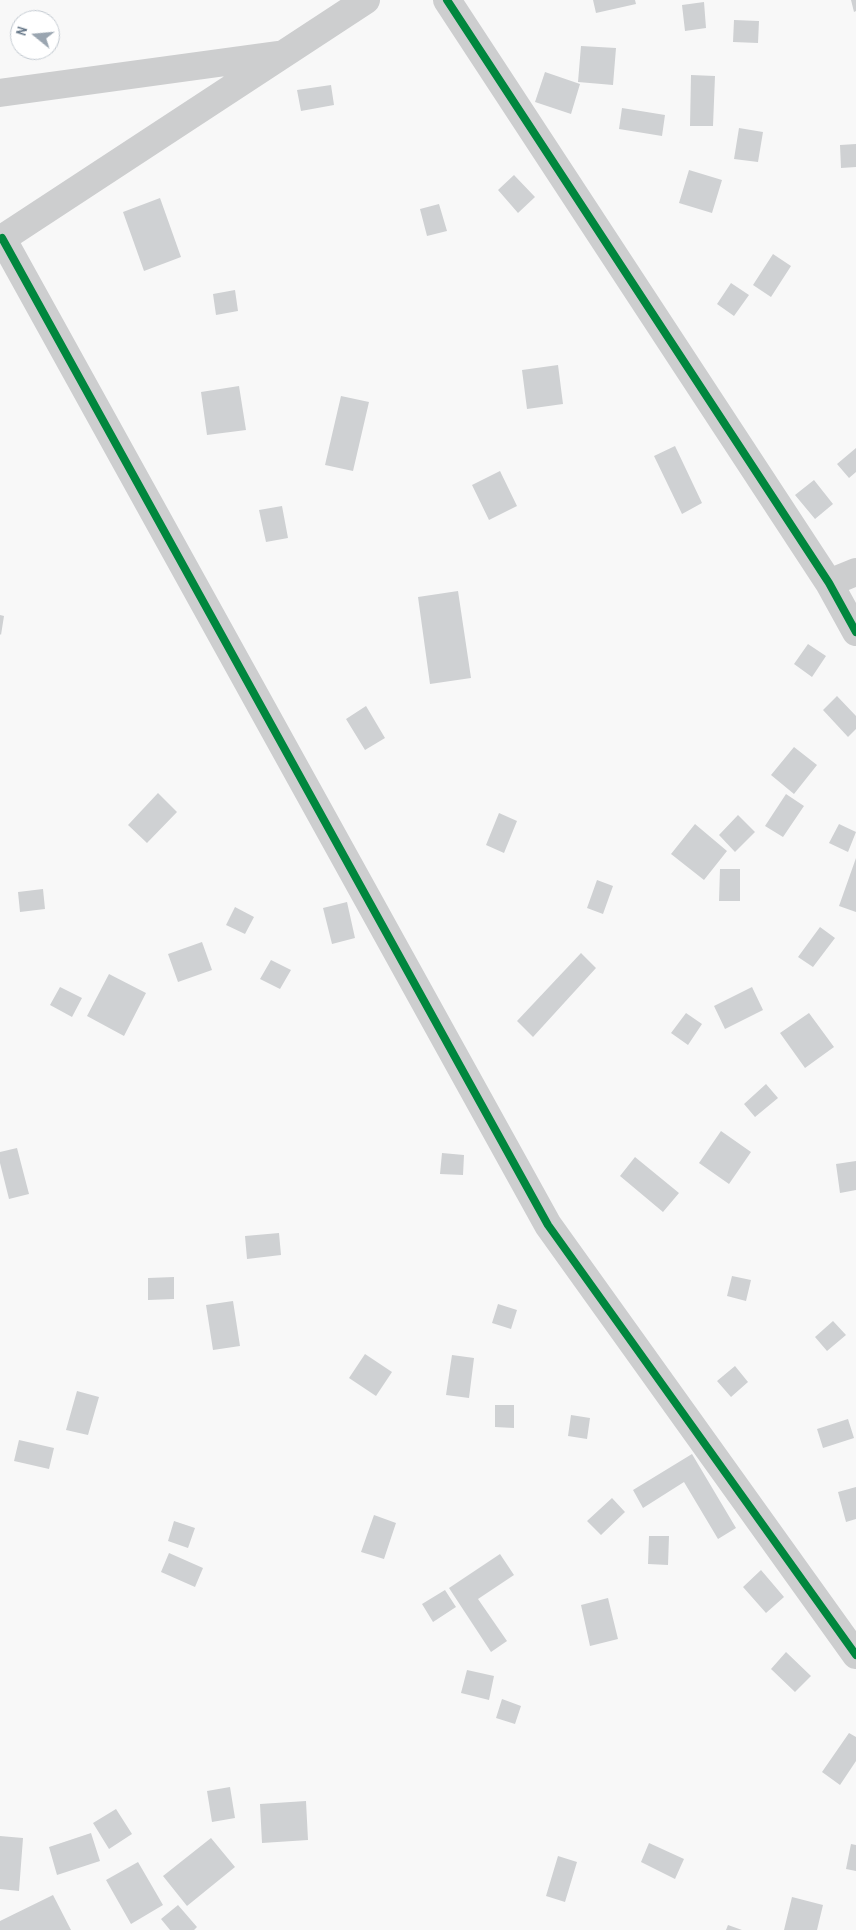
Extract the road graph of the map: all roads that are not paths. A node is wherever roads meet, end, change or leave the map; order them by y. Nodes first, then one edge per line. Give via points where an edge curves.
1 (366, 0) edge
2 (446, 0) edge
3 (284, 54) junction
4 (0, 92) edge
5 (1, 239) edge
6 (856, 572) edge
7 (830, 583) junction
8 (856, 632) edge
9 (856, 1655) edge

1 - 3 street
2 - 7 street
3 - 4 street
3 - 5 street
5 - 9 street via 548,1225
6 - 7 street
7 - 8 street

